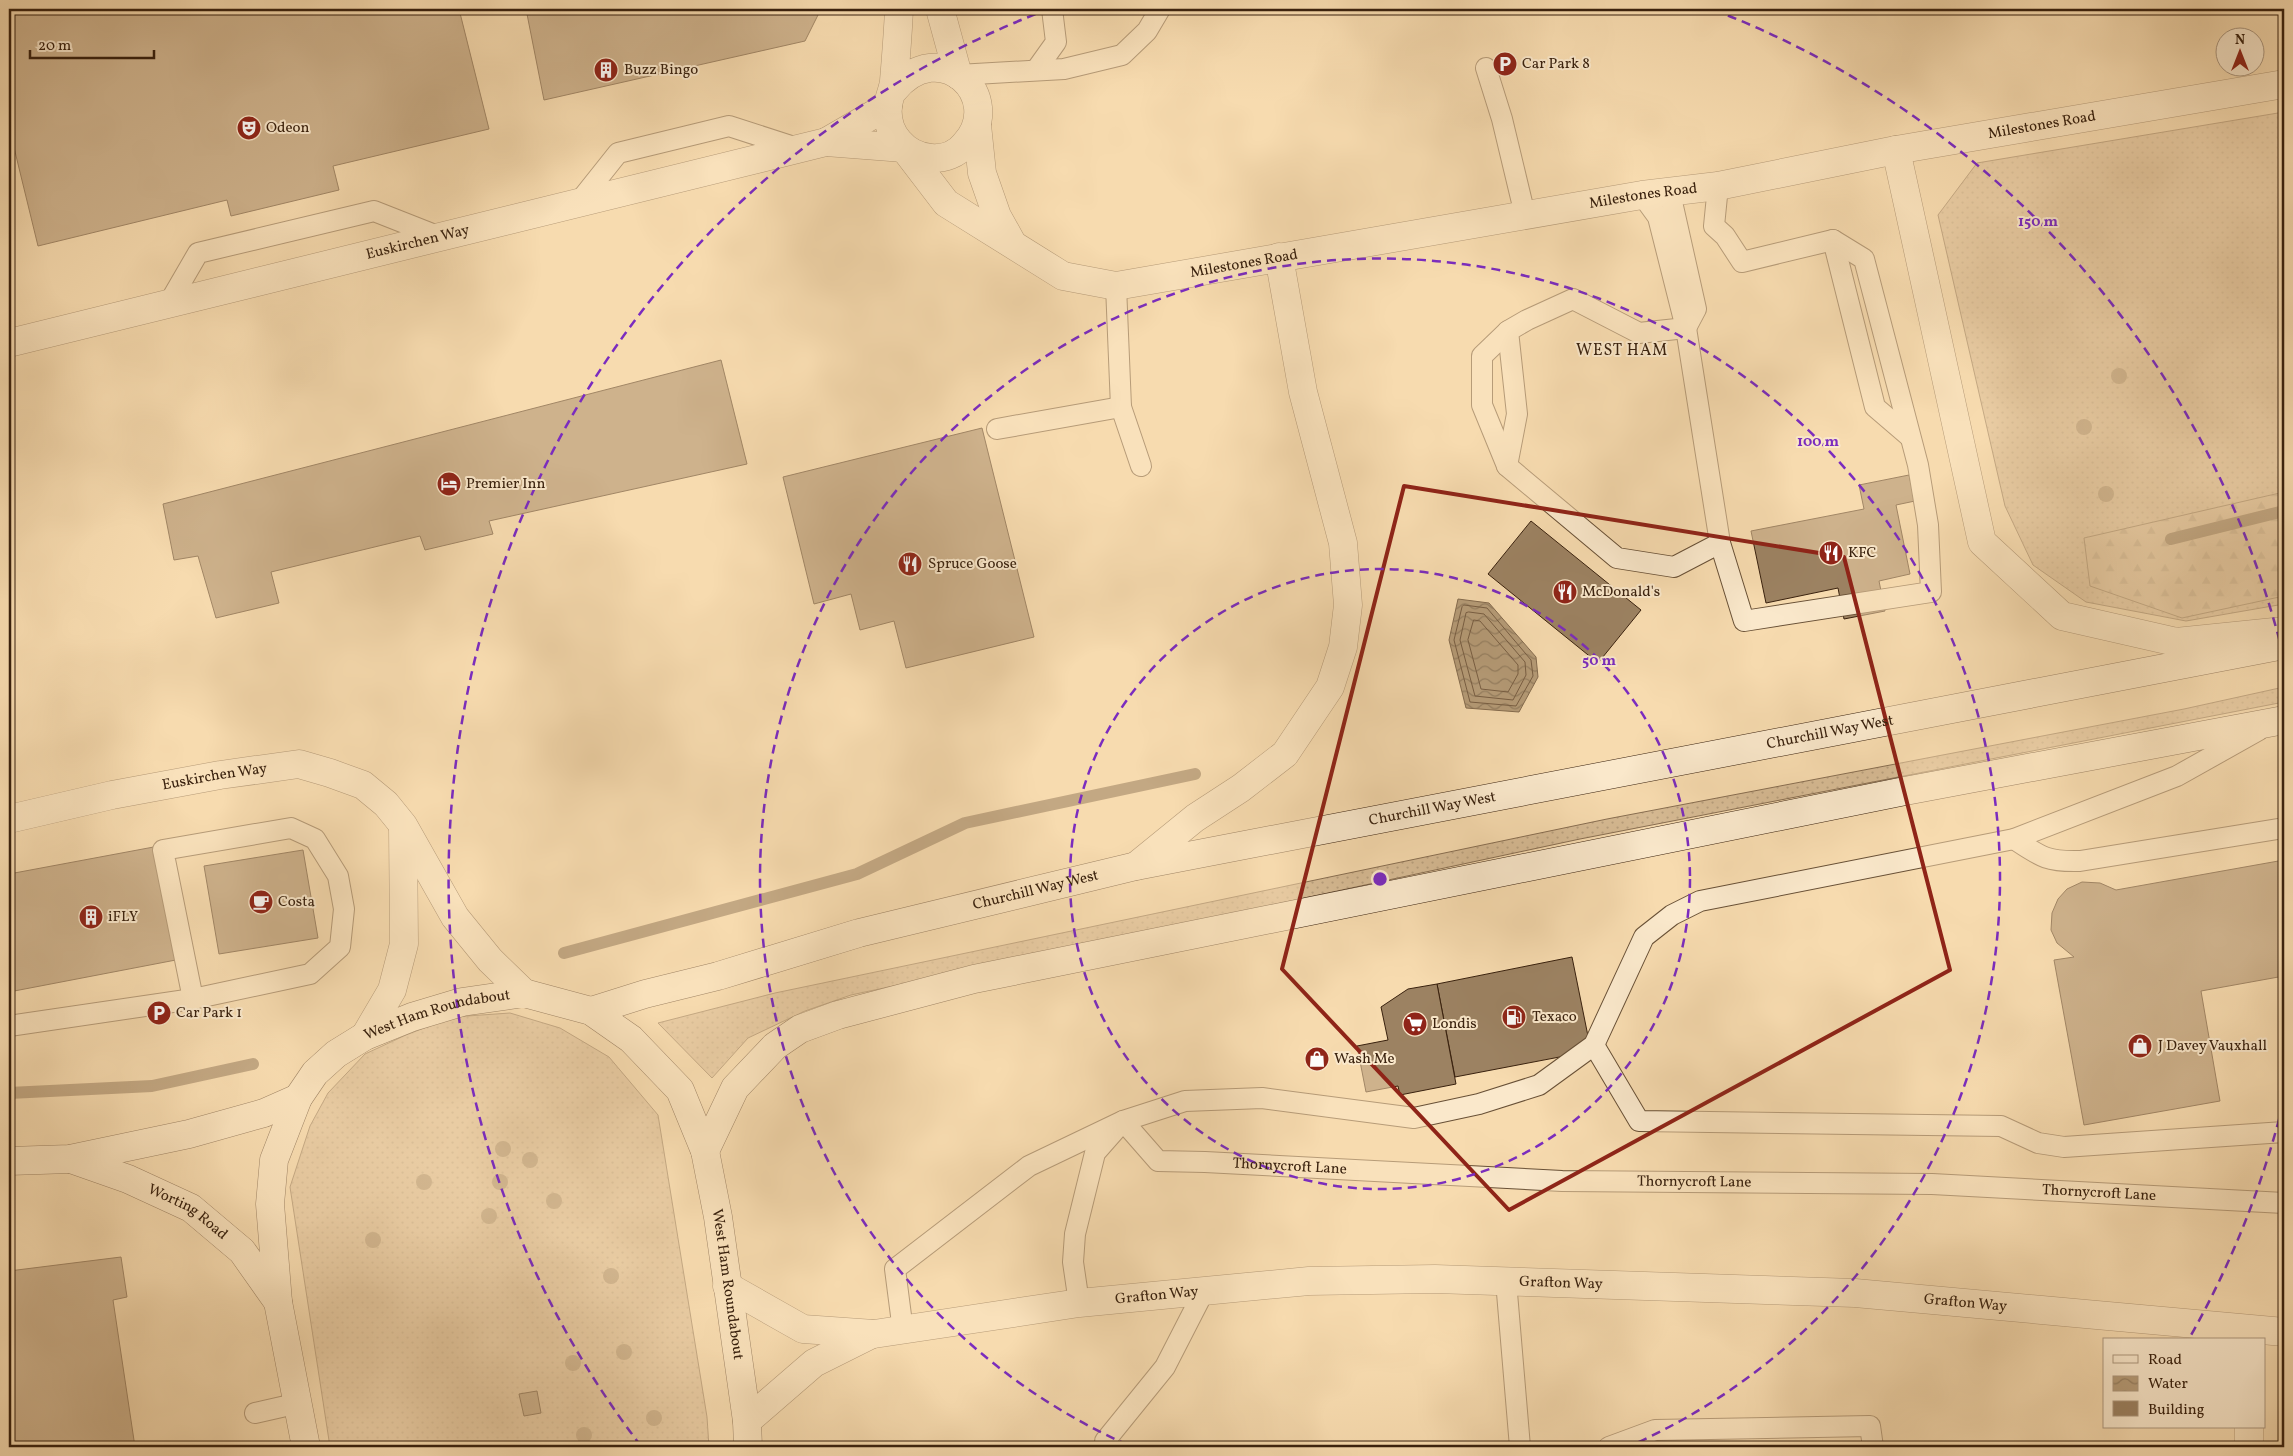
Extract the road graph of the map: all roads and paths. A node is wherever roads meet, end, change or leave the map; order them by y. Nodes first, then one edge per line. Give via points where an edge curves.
1 (899, 9) edge
2 (940, 9) edge
3 (1052, 9) edge
4 (1160, 9) edge
5 (1486, 68) dead end
6 (1036, 70) junction
7 (958, 75) junction
8 (2284, 84) edge
9 (891, 98) junction
10 (977, 125) junction
11 (826, 142) junction
12 (797, 148) junction
13 (904, 148) junction
14 (1896, 150) junction
15 (1718, 186) junction
16 (1670, 193) junction
17 (1642, 195) junction
18 (579, 202) junction
19 (1525, 215) junction
20 (440, 237) junction
21 (1833, 240) junction
22 (1012, 243) junction
23 (1279, 258) junction
24 (1116, 286) junction
25 (169, 303) junction
26 (1686, 328) junction
27 (1508, 331) junction
28 (9, 343) edge
29 (1121, 407) junction
30 (997, 429) dead end
31 (1910, 437) junction
32 (1141, 466) dead end
33 (1507, 466) junction
34 (1720, 542) junction
35 (2284, 631) edge
36 (2284, 645) edge
37 (2278, 721) edge
38 (9, 819) edge
39 (403, 825) junction
40 (2284, 828) edge
41 (2014, 839) junction
42 (1136, 866) junction
43 (524, 993) junction
44 (193, 999) junction
45 (591, 1011) junction
46 (9, 1026) edge
47 (365, 1036) junction
48 (1594, 1045) junction
49 (298, 1098) junction
50 (1123, 1121) junction
51 (2284, 1132) edge
52 (705, 1151) junction
53 (70, 1159) junction
54 (9, 1161) edge
55 (2284, 1203) edge
56 (1506, 1281) junction
57 (727, 1286) junction
58 (1204, 1292) junction
59 (278, 1302) junction
60 (1079, 1303) junction
61 (903, 1331) junction
62 (2284, 1332) edge
63 (874, 1334) junction
64 (2250, 1334) edge
65 (299, 1403) junction
66 (255, 1413) dead end
67 (747, 1420) junction
68 (2249, 1428) edge
69 (1105, 1441) dead end
70 (306, 1447) edge
71 (748, 1447) edge
72 (1520, 1447) edge
73 (1609, 1447) edge
74 (1873, 1447) edge
75 (2249, 1447) edge

1 - 9 street
2 - 7 street
3 - 6 lane via 1056,42
4 - 6 lane via 1147,31 1122,54 1064,69
5 - 19 lane
6 - 7 lane
7 - 9 street via 945,68 916,70 903,79
7 - 10 street via 969,84 976,97
8 - 14 street, Milestones Road
9 - 11 street, Euskirchen Way
9 - 13 street via 888,122
10 - 13 street via 961,149 948,156 933,158
10 - 22 street, Milestones Road via 982,173 997,216
11 - 12 street, Euskirchen Way
11 - 13 street, Euskirchen Way
12 - 18 street, Euskirchen Way
12 - 18 lane via 729,126 618,153
13 - 22 street, Milestones Road via 946,203
14 - 15 street, Milestones Road
14 - 35 street via 1982,542 2062,616 2176,642
15 - 16 street, Milestones Road
15 - 21 lane via 1714,226 1725,236 1742,262
16 - 17 street, Milestones Road
16 - 26 lane via 1696,309
17 - 19 street, Milestones Road
17 - 26 lane via 1658,218
18 - 20 street, Euskirchen Way
19 - 23 street, Milestones Road
20 - 25 street, Euskirchen Way
20 - 25 lane via 374,210 198,253
21 - 31 lane via 1875,407
21 - 31 lane via 1864,259
22 - 24 street, Milestones Road via 1063,276
23 - 24 street, Milestones Road
23 - 42 street via 1303,392 1343,543 1348,605 1343,647 1330,687 1284,754 1195,818
24 - 29 lane
25 - 28 street, Euskirchen Way
26 - 27 lane via 1639,333 1573,299
26 - 34 lane
27 - 33 lane via 1518,414
27 - 33 lane via 1482,356 1482,404
29 - 30 lane
29 - 32 lane
31 - 34 lane via 1928,525 1931,592 1744,621
33 - 34 lane via 1617,558 1674,567
36 - 42 street, Churchill Way West
37 - 41 lane via 2178,776
37 - 52 street via 1905,791 1013,972 838,1015 800,1029 775,1046 752,1069 734,1088
38 - 39 street, Euskirchen Way via 220,775 299,764 362,785 386,804
39 - 43 street, Euskirchen Way via 455,917 490,960
39 - 47 street via 404,944 392,990
40 - 41 lane via 2060,862 2042,858
41 - 48 lane via 1700,901 1672,915 1644,937
42 - 45 street, Churchill Way West via 859,933
43 - 45 street, West Ham Roundabout
43 - 47 street, West Ham Roundabout via 462,1002
44 - 44 lane via 163,850 291,828 315,839 338,876 344,909 340,947 310,974
44 - 46 lane
45 - 52 street, West Ham Roundabout via 631,1039 680,1090
47 - 49 street, West Ham Roundabout via 336,1054 315,1073
48 - 50 lane via 1539,1085 1479,1104 1414,1118 1262,1098 1185,1101
48 - 51 lane via 1639,1121 2001,1126 2038,1143 2064,1146
49 - 53 street, Worting Road via 264,1113 189,1134
49 - 59 street, West Ham Roundabout via 274,1160 270,1204
50 - 55 lane, Thornycroft Lane via 1158,1161 1562,1181 1932,1184
50 - 60 lane via 1095,1153 1073,1262
50 - 61 lane via 1029,1166 895,1269
52 - 57 street, West Ham Roundabout
53 - 54 street, Worting Road
53 - 59 street, Worting Road via 128,1179 191,1208 242,1252
56 - 58 street, Grafton Way via 1309,1281
56 - 64 street, Grafton Way via 1855,1293
56 - 72 lane
57 - 63 street, Grafton Way via 803,1329
57 - 67 street, West Ham Roundabout
58 - 60 street, Grafton Way
58 - 69 lane via 1165,1367
59 - 65 street, West Ham Roundabout
60 - 61 street, Grafton Way
61 - 63 street, Grafton Way
62 - 64 street, Grafton Way
63 - 67 street, Grafton Way via 814,1363
65 - 66 lane
65 - 70 street, West Ham Roundabout
67 - 71 street, West Ham Roundabout
68 - 75 street
73 - 74 lane via 1655,1430 1870,1426

